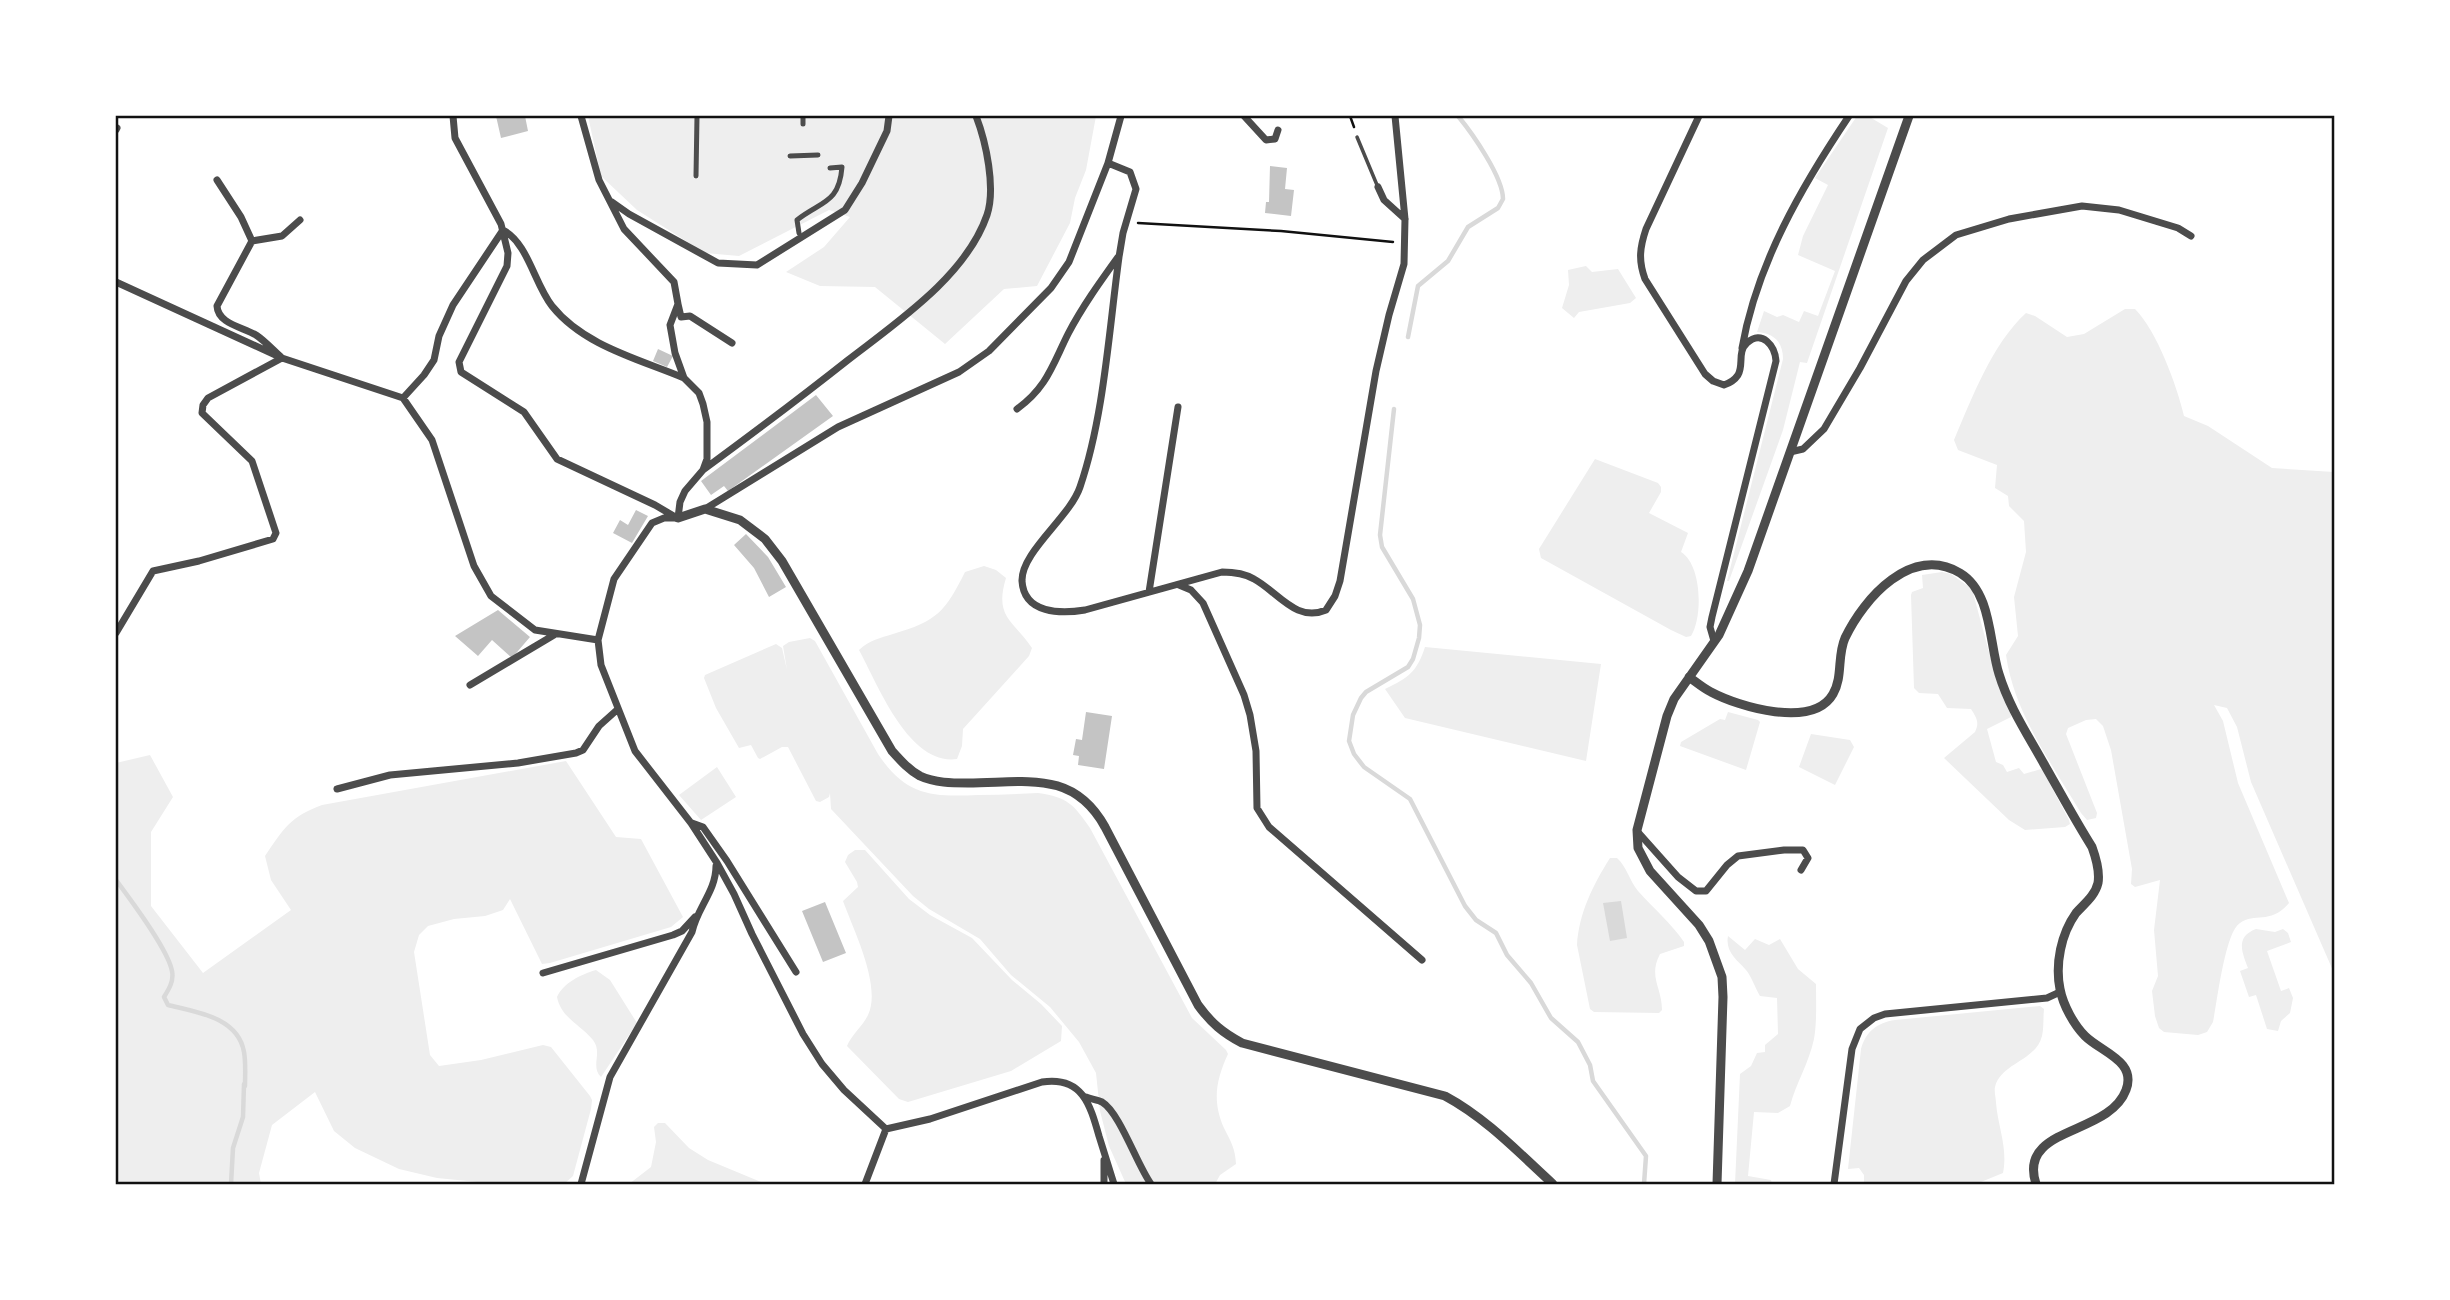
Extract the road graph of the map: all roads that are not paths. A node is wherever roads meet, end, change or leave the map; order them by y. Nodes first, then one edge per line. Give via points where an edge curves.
1 (453, 116) edge
2 (581, 116) edge
3 (697, 116) edge
4 (803, 116) edge
5 (889, 116) edge
6 (976, 116) edge
7 (1121, 116) edge
8 (1244, 116) edge
9 (1395, 116) edge
10 (1699, 116) edge
11 (1849, 116) edge
12 (1909, 116) edge
13 (803, 124) dead end
14 (1278, 130) dead end
15 (1357, 137) road end
16 (818, 155) dead end
17 (790, 156) dead end
18 (805, 156) junction
19 (805, 163) dead end
20 (1108, 163) junction
21 (830, 168) dead end
22 (696, 176) dead end
23 (217, 180) dead end
24 (1378, 187) joint
25 (609, 200) junction
26 (1405, 219) junction
27 (300, 220) dead end
28 (502, 230) junction
29 (799, 233) dead end
30 (2191, 236) dead end
31 (252, 241) junction
32 (1119, 257) junction
33 (116, 283) edge
34 (678, 304) junction
35 (732, 343) dead end
36 (1742, 348) junction
37 (282, 358) junction
38 (684, 378) junction
39 (403, 398) junction
40 (1178, 407) dead end
41 (1017, 409) dead end
42 (1790, 452) junction
43 (703, 470) junction
44 (705, 509) junction
45 (678, 518) junction
46 (1179, 584) junction
47 (1149, 592) junction
48 (116, 633) edge
49 (555, 635) junction
50 (598, 640) junction
51 (1714, 641) junction
52 (1689, 677) junction
53 (470, 685) dead end
54 (618, 709) junction
55 (337, 789) dead end
56 (691, 823) junction
57 (1637, 830) junction
58 (717, 863) junction
59 (1801, 870) dead end
60 (695, 917) junction
61 (1422, 960) dead end
62 (543, 972) dead end
63 (796, 972) dead end
64 (2060, 992) junction
65 (1086, 1097) junction
66 (886, 1129) junction
67 (1104, 1149) junction
68 (581, 1185) edge
69 (865, 1185) edge
70 (1104, 1185) edge
71 (1114, 1185) edge
72 (1151, 1185) edge
73 (1553, 1185) edge
74 (1717, 1185) edge
75 (1834, 1185) edge
76 (2036, 1185) edge

1 - 28 street via 455,138
2 - 25 street
3 - 22 street
4 - 13 street
5 - 25 street via 887,131 845,210 757,265 718,262
6 - 43 street via 990,168 988,213 970,250 924,300
7 - 20 street
8 - 14 street via 1266,140 1275,139
9 - 26 street
10 - 36 street via 1646,229 1641,267 1713,381 1724,385 1734,380
11 - 36 street via 1793,208 1765,268
12 - 42 street
15 - 24 lane
16 - 18 street
17 - 18 street
18 - 19 street
20 - 32 street via 1130,172 1136,190
20 - 44 street via 1069,262 1033,307 982,357 838,427
21 - 29 street via 842,167 835,191 826,204 797,220
23 - 31 street
24 - 26 street via 1384,200
25 - 34 street via 624,229 674,282
26 - 46 street via 1404,264 1376,371 1340,581 1331,605 1318,613 1300,612 1256,580 1235,572
27 - 31 street via 282,236
28 - 38 street via 514,236 538,285 574,327 619,353
28 - 39 street via 453,305 434,360
28 - 45 street via 507,266 459,362 461,372 524,412 557,459
30 - 42 street via 2119,210 2082,206 2009,219 1956,235 1923,260 1906,281 1824,429 1803,449
31 - 37 street via 217,312 257,335
32 - 41 street via 1093,290 1048,379
32 - 47 street via 1099,404 1079,489 1028,561 1022,583 1031,602 1054,612 1085,610
33 - 37 street
34 - 35 street via 681,317 690,316
34 - 38 street via 670,326
36 - 51 street via 1751,340 1764,339 1773,347 1776,361 1714,604 1710,627
37 - 39 street
37 - 48 street via 208,398 202,413 252,461 276,533 273,539 153,571
38 - 43 street via 699,393 707,422
39 - 49 street via 432,440 474,566 491,596 535,631
40 - 47 street
42 - 51 street via 1748,571
43 - 45 street via 685,491
44 - 45 street
44 - 73 street via 740,520 770,545 892,751 907,767 920,776 951,783 1042,782 1074,791 1086,800 1105,827 1198,1005 1226,1035 1445,1096 1482,1120
45 - 50 street via 657,520 637,542 614,579
46 - 47 street
46 - 61 street via 1203,603 1244,695 1254,734 1261,818
49 - 50 street
49 - 53 street
50 - 54 street via 601,665
51 - 52 street
52 - 57 street via 1667,716
52 - 64 street via 1726,699 1783,713 1811,712 1831,697 1845,639 1890,579 1908,570 1935,566 1948,567 1971,582 1983,604 2005,691 2097,863 2094,894 2075,915 2059,956
54 - 55 street via 576,753 390,775
54 - 56 street via 635,751
56 - 58 street
56 - 63 street via 703,827 727,861
57 - 59 street via 1696,891 1706,891 1733,859 1746,854 1803,850 1808,858
57 - 74 street via 1643,861 1699,925 1722,977
58 - 60 street via 713,886
58 - 66 street via 809,1044 844,1090
60 - 62 street via 673,935
60 - 68 street via 678,959 610,1077
64 - 75 street via 2047,998 1895,1012 1866,1023 1852,1049
64 - 76 street via 2083,1034 2122,1062 2128,1080 2119,1103 2108,1114 2042,1147 2033,1169
65 - 66 street via 1070,1085 1051,1081
65 - 67 street
65 - 72 street via 1107,1107
66 - 69 street
67 - 70 street
67 - 71 street

